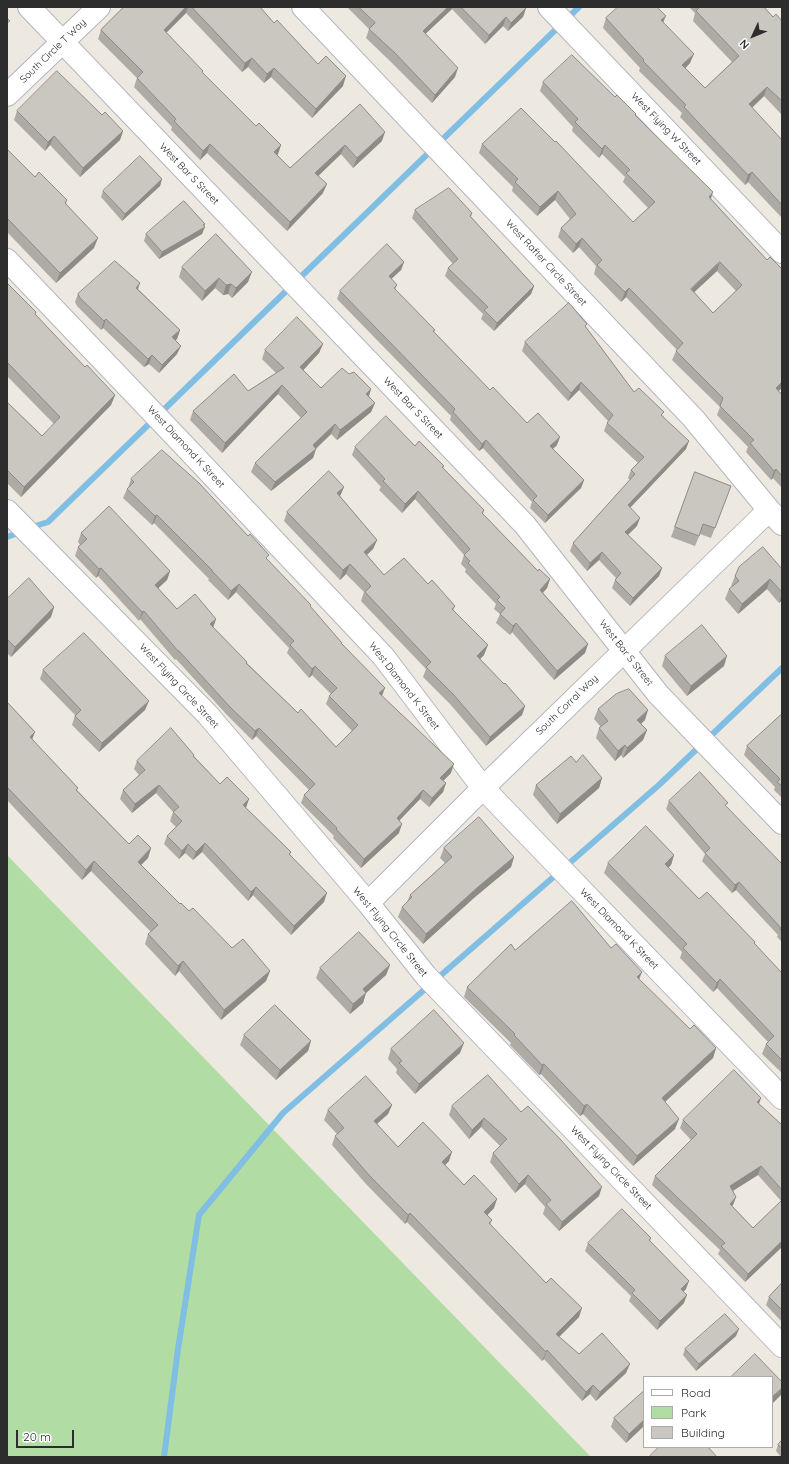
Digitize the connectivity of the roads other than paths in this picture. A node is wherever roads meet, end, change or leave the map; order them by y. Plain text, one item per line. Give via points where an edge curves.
1 (29, 7) edge
2 (99, 7) edge
3 (303, 7) edge
4 (549, 7) edge
5 (63, 42) junction
6 (7, 95) edge
7 (782, 252) edge
8 (7, 260) edge
9 (7, 511) edge
10 (775, 517) edge
11 (624, 650) junction
12 (483, 788) junction
13 (782, 823) edge
14 (368, 903) junction
15 (782, 1098) edge
16 (782, 1346) edge

1 - 5 street, West Bar S Street
2 - 5 street, South Circle T Way
3 - 10 street, West Rafter Circle Street via 693,418
4 - 7 street, West Flying W Street
5 - 6 street, South Circle T Way
5 - 11 street, West Bar S Street via 525,525
8 - 12 street, West Diamond K Street via 383,656
9 - 14 street, West Flying Circle Street via 207,714
10 - 11 street, South Corral Way
11 - 12 street, South Corral Way
11 - 13 street, West Bar S Street via 658,694
12 - 14 street, South Corral Way
12 - 15 street, West Diamond K Street
14 - 16 street, West Flying Circle Street via 426,976

